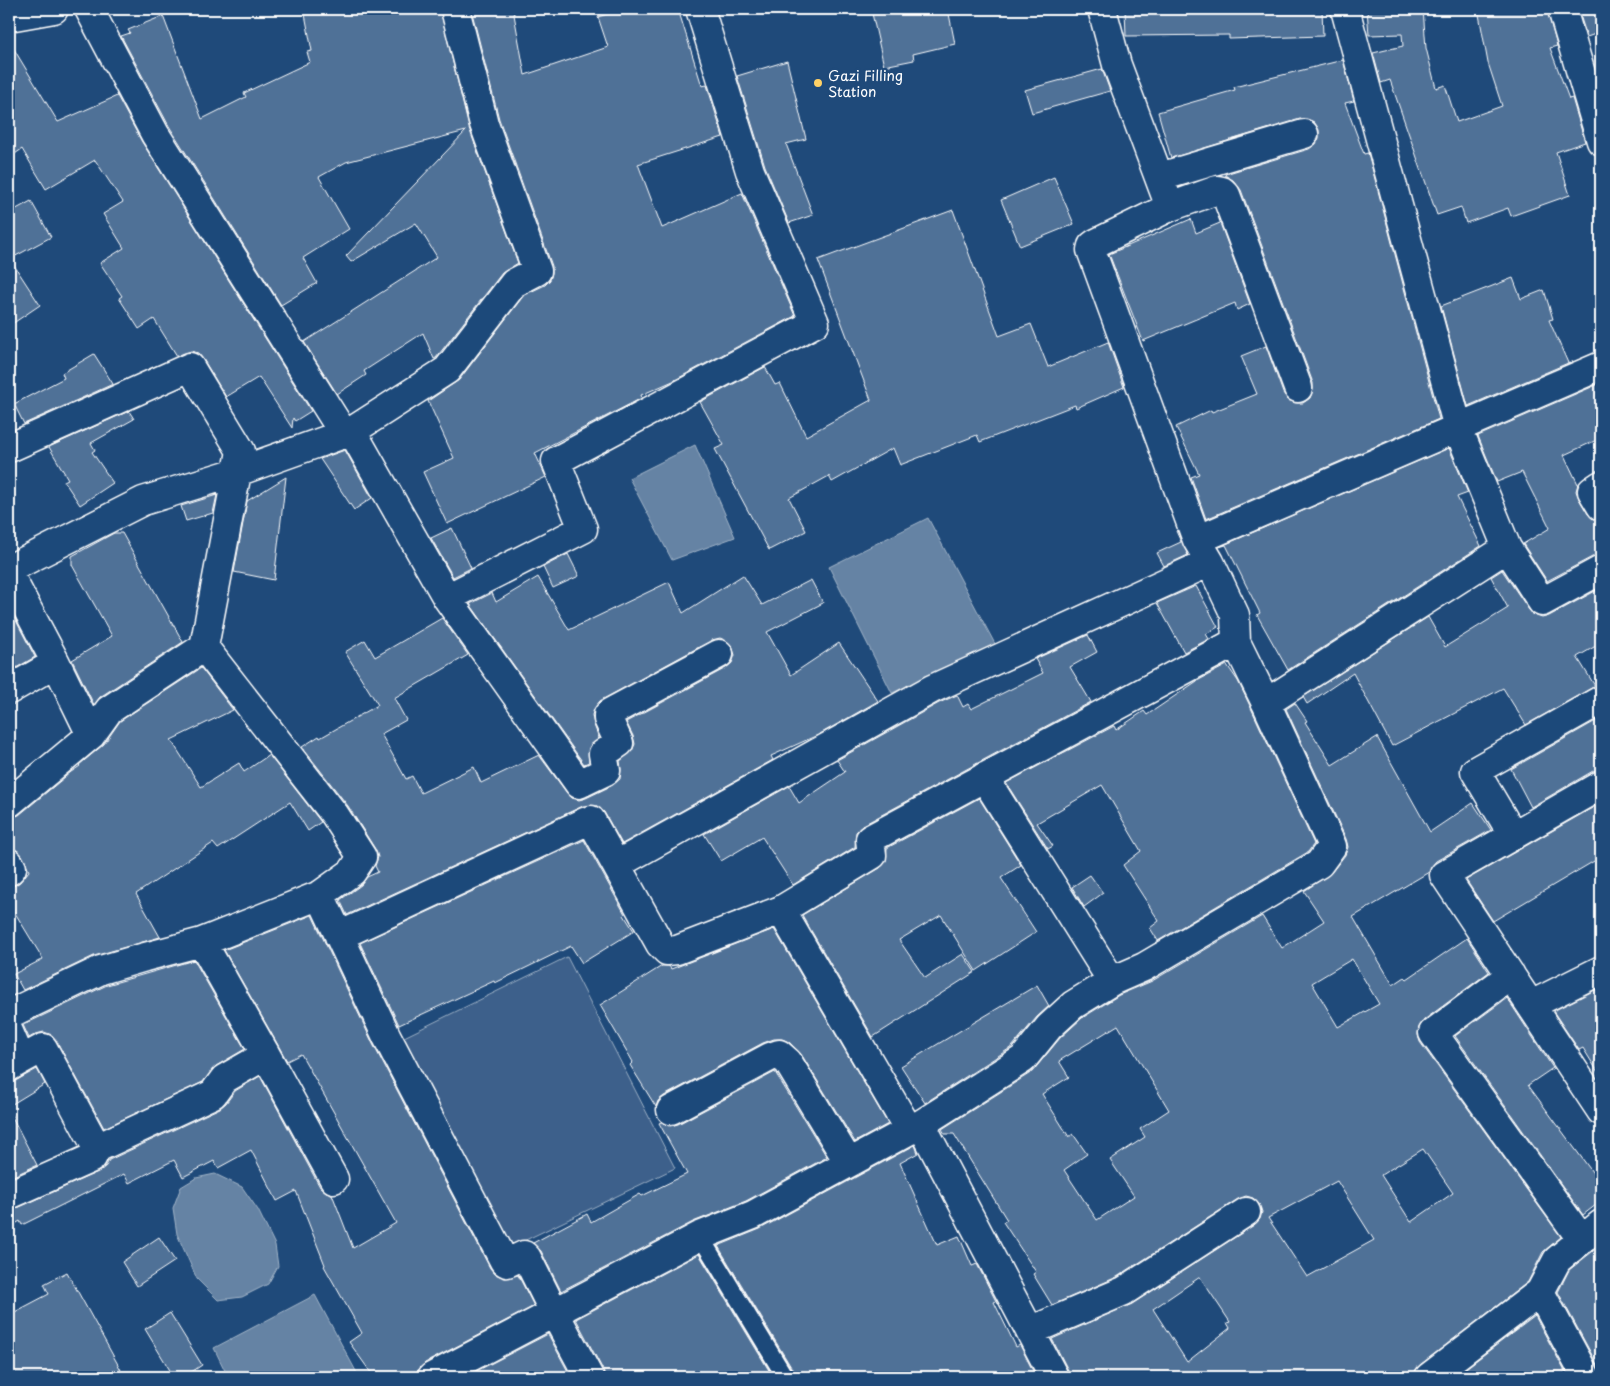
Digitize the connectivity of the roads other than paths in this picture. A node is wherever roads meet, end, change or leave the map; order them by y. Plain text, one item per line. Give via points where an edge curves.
1 (54, 9) edge
2 (89, 9) edge
3 (455, 9) edge
4 (700, 9) edge
5 (1102, 9) edge
6 (1345, 9) edge
7 (1562, 9) edge
8 (9, 17) edge
9 (1304, 134) dead end
10 (1601, 141) edge
11 (1160, 177) junction
12 (1170, 207) junction
13 (1601, 366) edge
14 (1298, 388) dead end
15 (1458, 428) junction
16 (348, 432) junction
17 (10, 444) edge
18 (237, 472) junction
19 (1601, 485) edge
20 (1601, 506) edge
21 (1507, 548) junction
22 (1204, 551) junction
23 (9, 569) edge
24 (1601, 570) edge
25 (9, 574) edge
26 (447, 598) junction
27 (1236, 642) junction
28 (204, 647) junction
29 (719, 654) dead end
30 (56, 663) junction
31 (9, 690) edge
32 (1601, 700) edge
33 (1266, 703) junction
34 (91, 735) junction
35 (984, 778) junction
36 (1601, 785) edge
37 (9, 803) edge
38 (1513, 835) junction
39 (9, 863) edge
40 (616, 865) junction
41 (9, 871) edge
42 (320, 895) junction
43 (782, 910) junction
44 (339, 936) junction
45 (202, 942) junction
46 (1601, 970) edge
47 (1511, 975) junction
48 (1112, 981) junction
49 (1531, 1005) junction
50 (9, 1014) edge
51 (9, 1032) edge
52 (266, 1055) junction
53 (15, 1064) edge
54 (671, 1110) dead end
55 (1601, 1111) edge
56 (915, 1127) junction
57 (97, 1148) junction
58 (848, 1163) junction
59 (334, 1179) dead end
60 (9, 1195) edge
61 (1246, 1212) dead end
62 (1591, 1232) edge
63 (700, 1236) junction
64 (1540, 1292) junction
65 (554, 1312) junction
66 (1030, 1331) junction
67 (432, 1377) edge
68 (589, 1377) edge
69 (785, 1377) edge
70 (1054, 1377) edge
71 (1429, 1377) edge
72 (1586, 1377) edge

1 - 8 street
2 - 16 street via 155,134
3 - 16 street via 484,124 537,271 514,283 447,370
4 - 26 street via 750,171 816,323 556,461 583,529
5 - 11 street via 1117,65
6 - 15 street
7 - 10 street
9 - 11 street
11 - 12 street
12 - 14 street via 1217,190 1226,195
12 - 22 street via 1096,243 1091,250
13 - 15 street
15 - 21 street
15 - 22 street
16 - 18 street
16 - 26 street
17 - 18 street via 190,367 241,450
18 - 23 street via 143,501
18 - 28 street
19 - 20 street via 1592,491
21 - 24 street via 1542,602
21 - 33 street
22 - 27 street via 1235,615
22 - 40 street via 932,689
25 - 30 street
26 - 29 street via 579,784 606,770 603,754 619,743 608,719 611,712
27 - 33 street
27 - 35 street
28 - 34 street via 109,710
28 - 42 street via 335,815 362,857 352,872
30 - 31 street
30 - 34 street
32 - 38 street via 1475,771
33 - 48 street via 1332,846 1319,864 1144,968
34 - 37 street
35 - 43 street via 870,839 872,854
35 - 48 street
36 - 38 street
38 - 47 street via 1444,875
39 - 41 street via 12,868
40 - 43 street via 667,951
40 - 44 street via 594,823 586,821
42 - 44 street
42 - 45 street
43 - 56 street
44 - 65 street via 387,1037 504,1261 507,1264 524,1255
45 - 50 street via 101,970
45 - 52 street
46 - 49 street
47 - 49 street
47 - 62 street via 1433,1033
48 - 56 street via 1073,1005 1049,1027 1023,1059
49 - 55 street
51 - 53 street
52 - 57 street via 224,1079 212,1094
52 - 59 street
53 - 57 street via 43,1048
54 - 58 street via 778,1054 788,1062
56 - 58 street
56 - 66 street
57 - 60 street via 92,1158
58 - 63 street via 753,1215
61 - 66 street via 1124,1291
62 - 64 street via 1557,1260
63 - 65 street
63 - 69 lane
64 - 71 street
64 - 72 street
65 - 67 street
65 - 68 street
66 - 70 street

